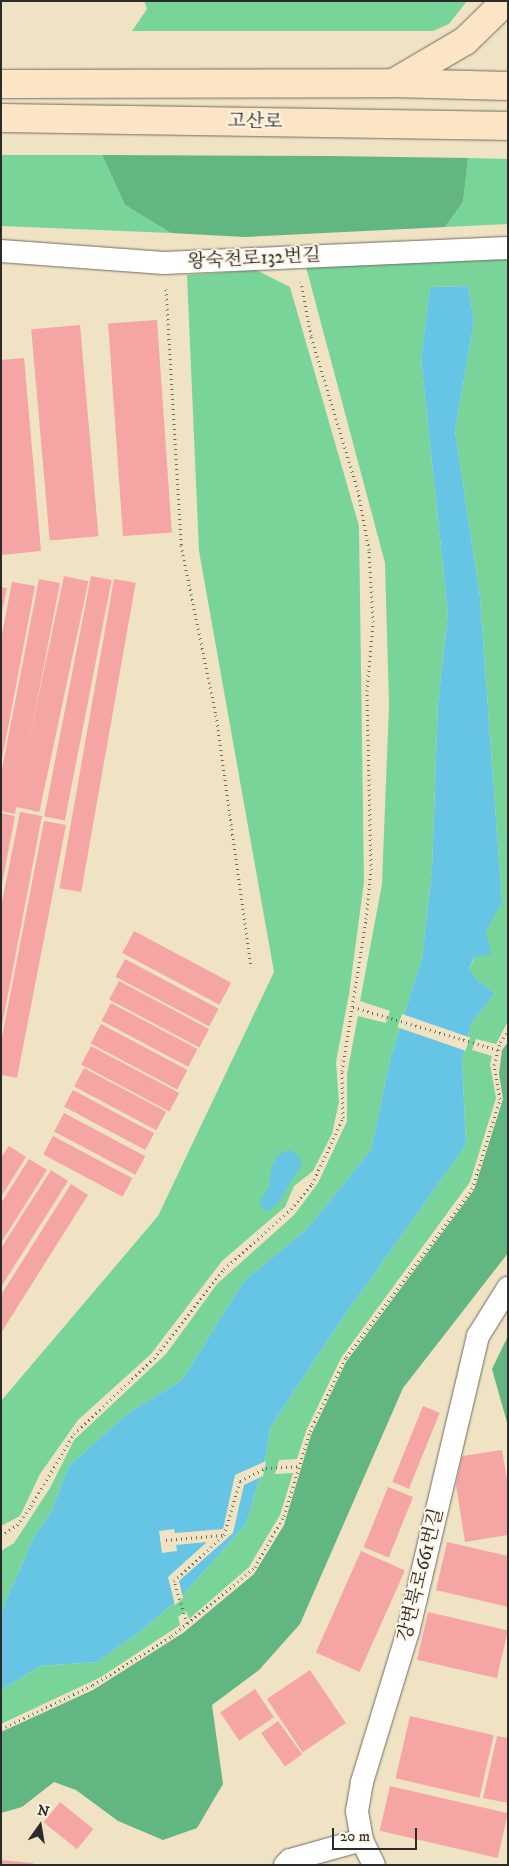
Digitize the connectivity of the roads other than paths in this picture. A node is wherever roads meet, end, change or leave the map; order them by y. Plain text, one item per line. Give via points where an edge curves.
1 (506, 1) edge
2 (392, 83) junction
3 (1, 84) edge
4 (508, 86) edge
5 (1, 118) edge
6 (508, 126) edge
7 (508, 248) edge
8 (1, 251) edge
9 (508, 1288) edge
10 (362, 1840) junction
11 (285, 1865) edge
12 (374, 1865) edge

1 - 2 street via 464,41
2 - 3 street, 고산로
2 - 4 street, 고산로
5 - 6 street, 고산로
7 - 8 street, 왕숙천로132번길 via 164,263
9 - 10 street, 강변북로661번길 via 478,1336 408,1632 362,1782 357,1811
10 - 11 street via 290,1860
10 - 12 street, 강변북로661번길

